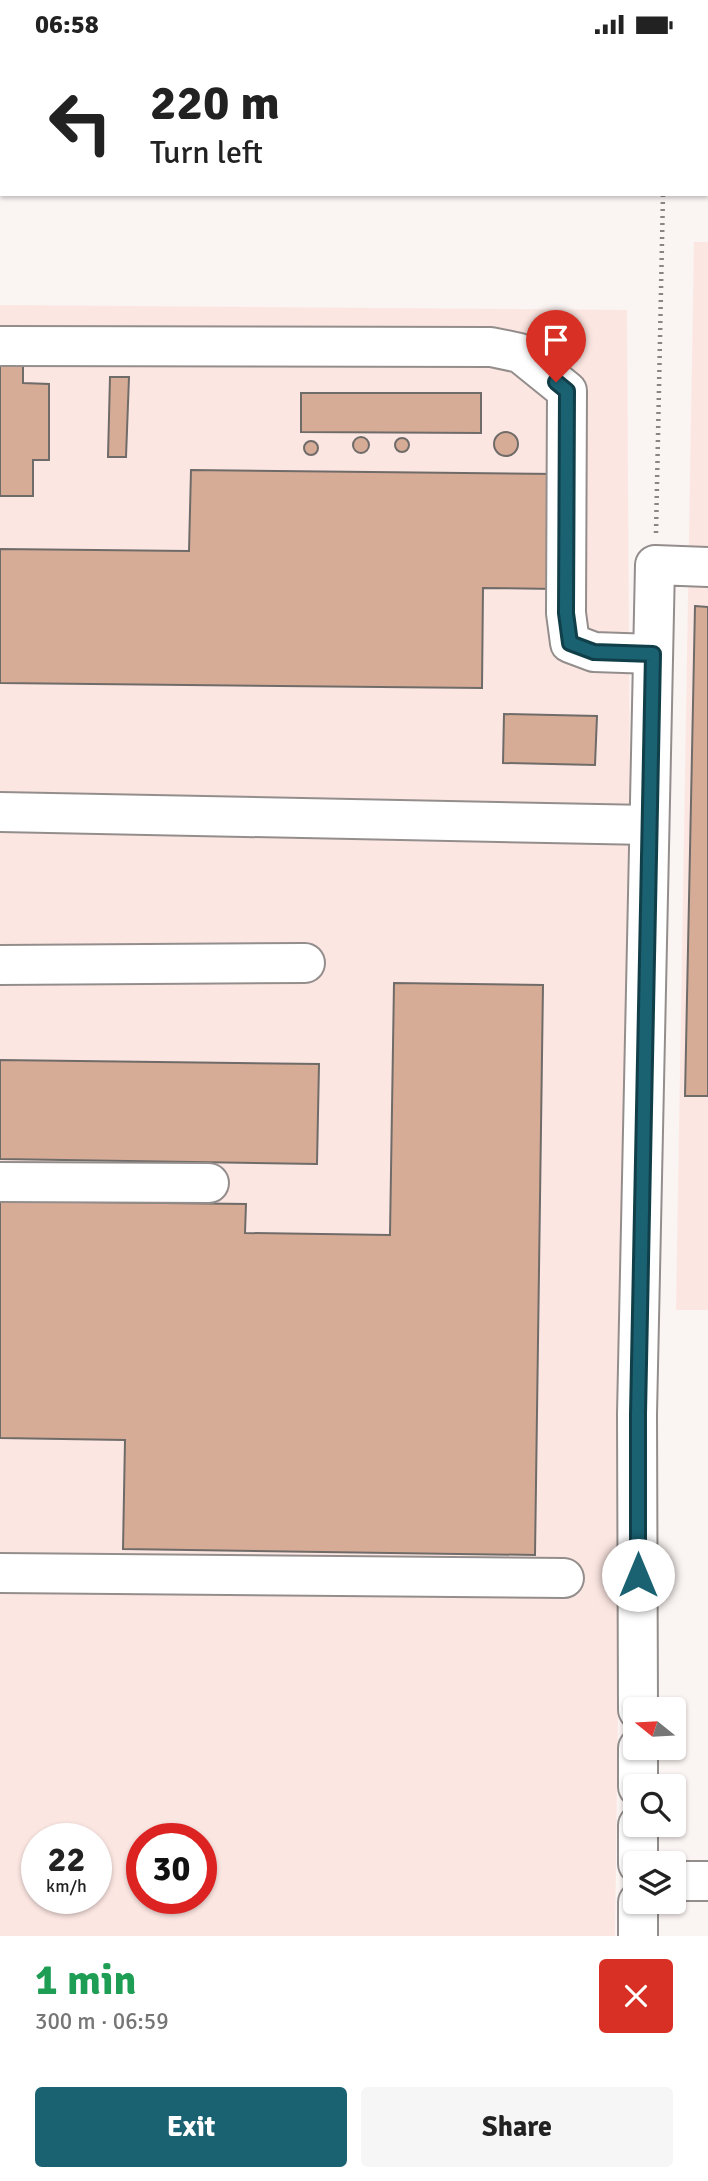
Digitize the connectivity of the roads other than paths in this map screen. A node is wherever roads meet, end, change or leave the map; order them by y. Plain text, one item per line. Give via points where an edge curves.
1 (0, 346) edge
2 (708, 567) edge
3 (653, 654) junction
4 (0, 812) edge
5 (649, 825) junction
6 (305, 963) dead end
7 (0, 965) edge
8 (0, 1182) edge
9 (209, 1183) dead end
10 (0, 1573) edge
11 (564, 1578) dead end
12 (638, 1697) edge
13 (686, 1881) edge
14 (708, 1881) edge
15 (638, 1914) edge
16 (638, 1936) edge

1 - 3 street via 491,347 520,353 567,391 566,613 570,643 594,652
2 - 3 street via 655,565
3 - 5 street
4 - 5 street
5 - 12 street via 638,1400
6 - 7 street
8 - 9 street
10 - 11 street
13 - 14 street
15 - 16 street

